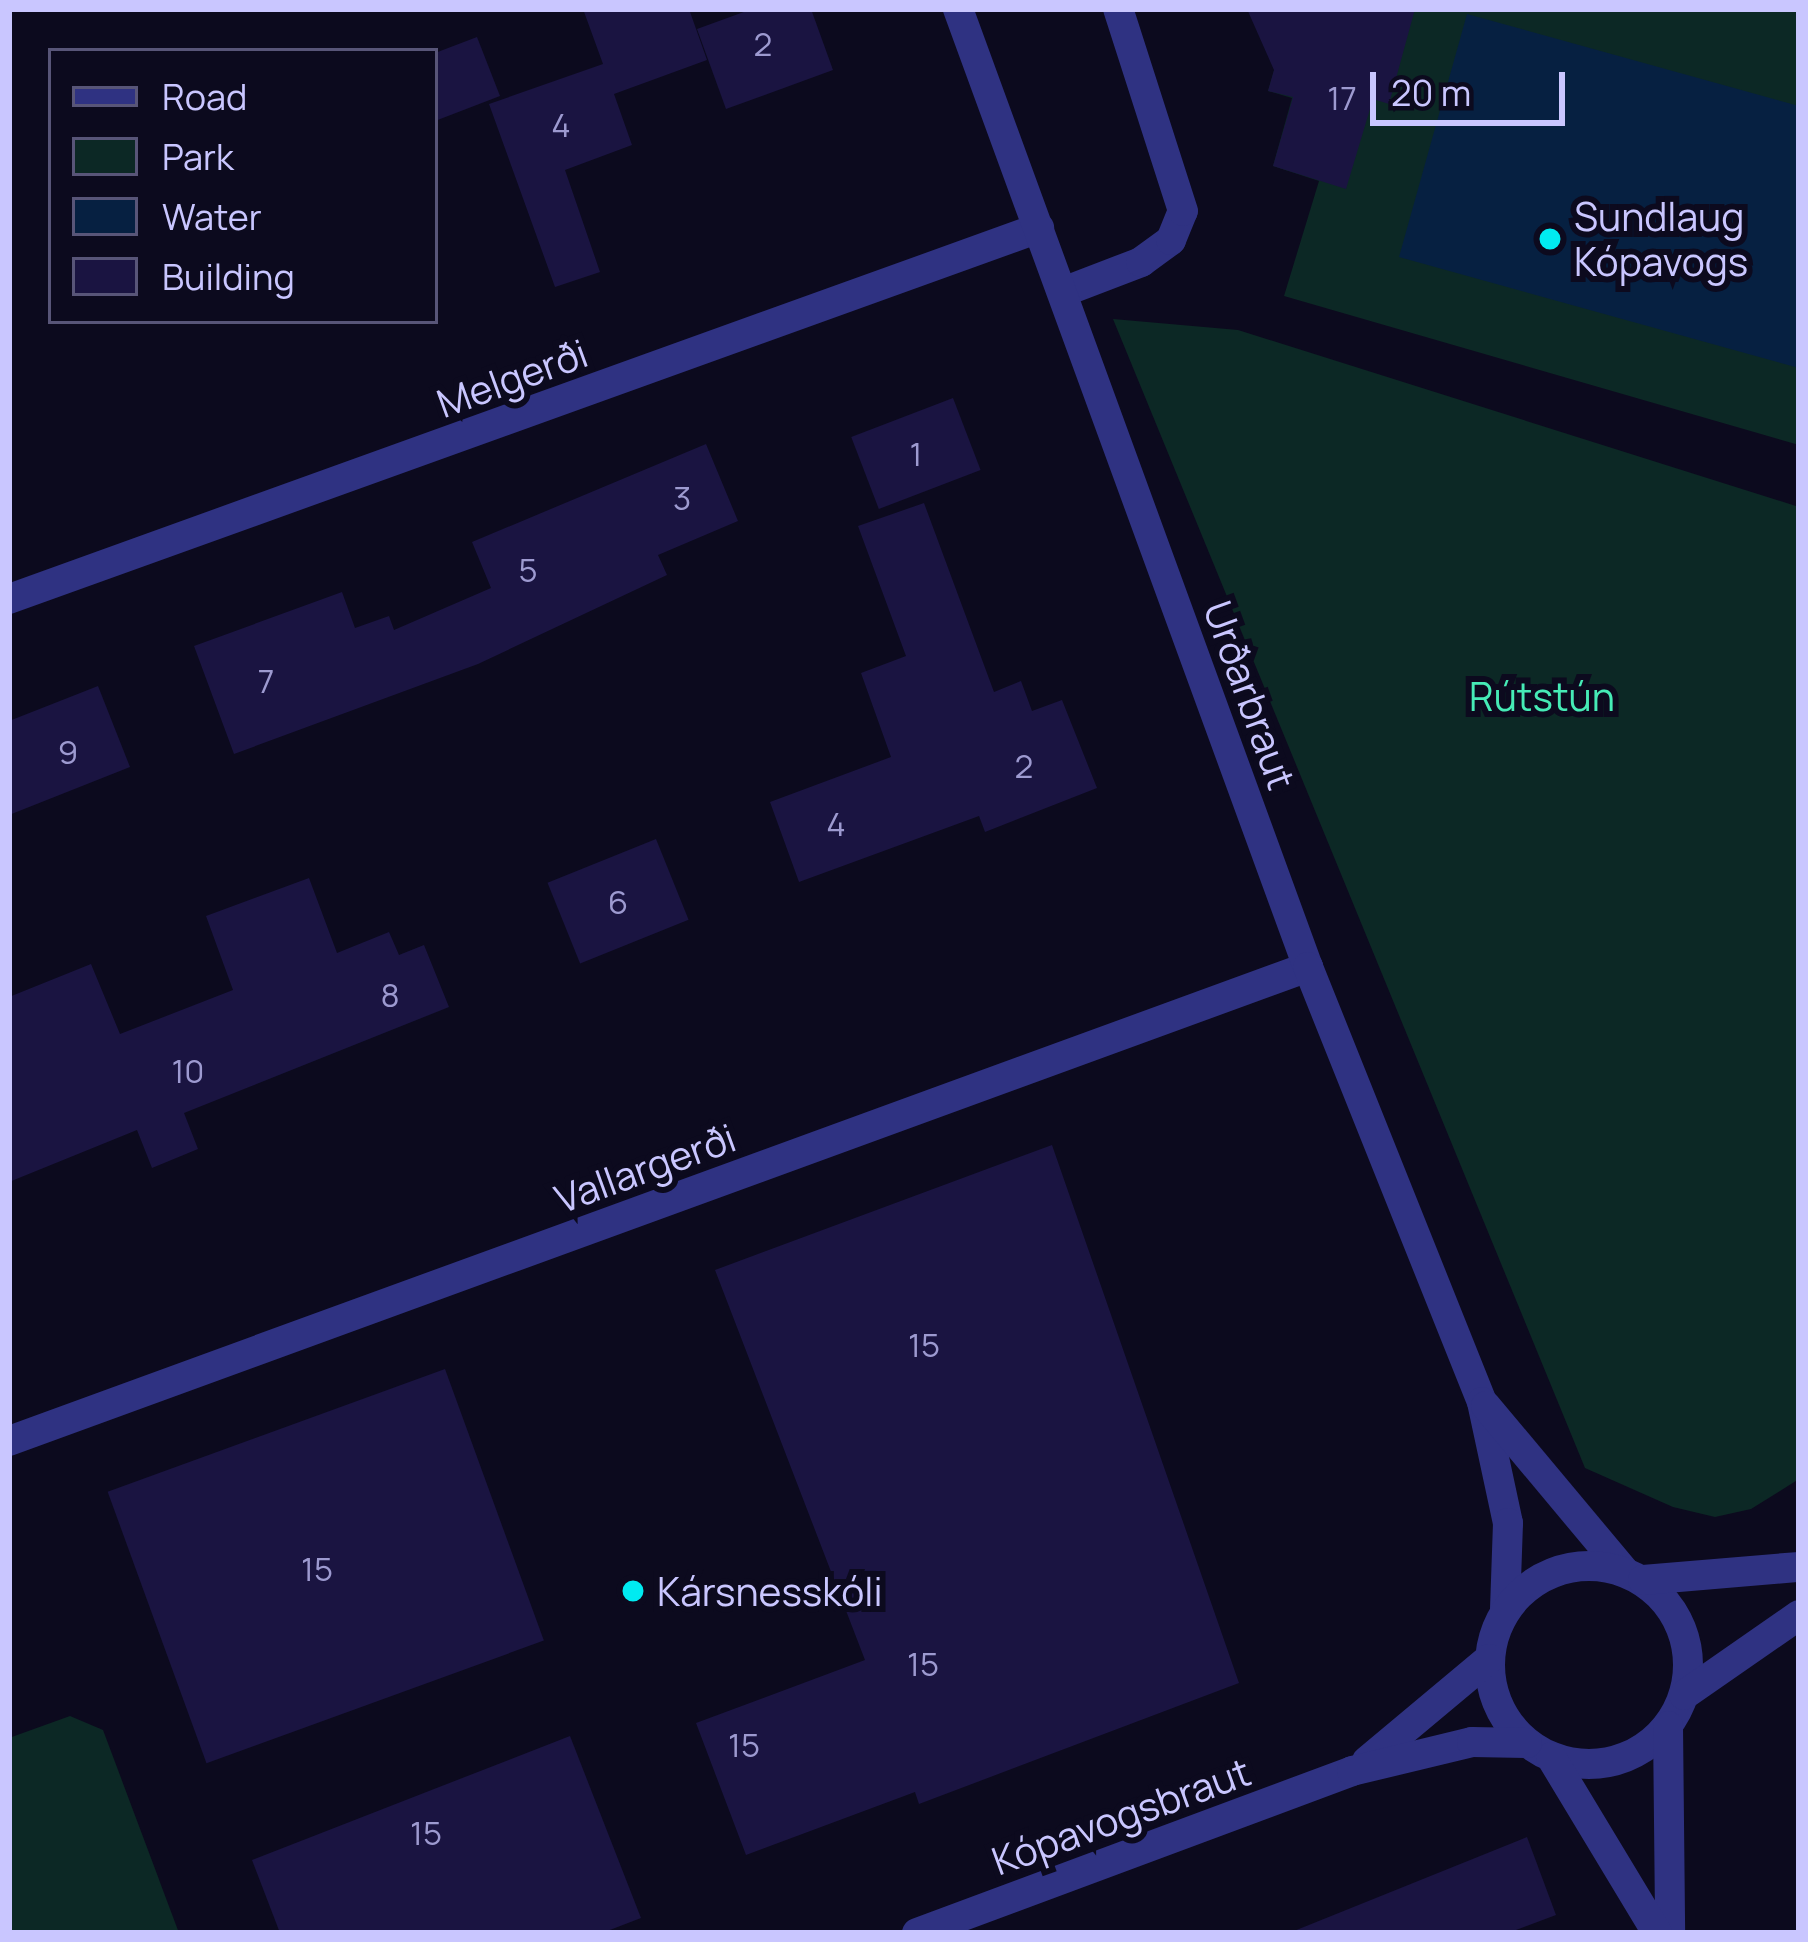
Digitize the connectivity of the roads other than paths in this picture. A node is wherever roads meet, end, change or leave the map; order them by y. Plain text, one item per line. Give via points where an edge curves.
1 (958, 9) edge
2 (1118, 9) edge
3 (1040, 228) junction
4 (1064, 292) junction
5 (9, 599) edge
6 (1308, 968) junction
7 (1482, 1402) junction
8 (9, 1441) edge
9 (1799, 1568) edge
10 (1633, 1575) junction
11 (1505, 1610) junction
12 (1799, 1615) edge
13 (1489, 1659) junction
14 (1684, 1695) junction
15 (1668, 1726) junction
16 (1539, 1750) junction
17 (1352, 1772) junction
18 (916, 1933) edge
19 (1658, 1933) edge
20 (1670, 1933) edge

1 - 3 street, Urðarbraut
2 - 4 street via 1183,211 1172,241
3 - 4 street, Urðarbraut
3 - 5 street, Melgerði
4 - 6 street, Urðarbraut
6 - 7 street, Urðarbraut
6 - 8 street, Vallargerði
7 - 10 street, Urðarbraut
7 - 11 street, Urðarbraut via 1508,1523
9 - 10 street
10 - 11 street via 1557,1570
10 - 14 street via 1683,1631
11 - 13 street
12 - 14 street
13 - 16 street via 1492,1690
13 - 17 street, Kópavogsbraut
14 - 15 street
15 - 16 street via 1615,1761
15 - 20 street
16 - 17 street, Kópavogsbraut via 1472,1742
16 - 19 street
17 - 18 street, Kópavogsbraut

